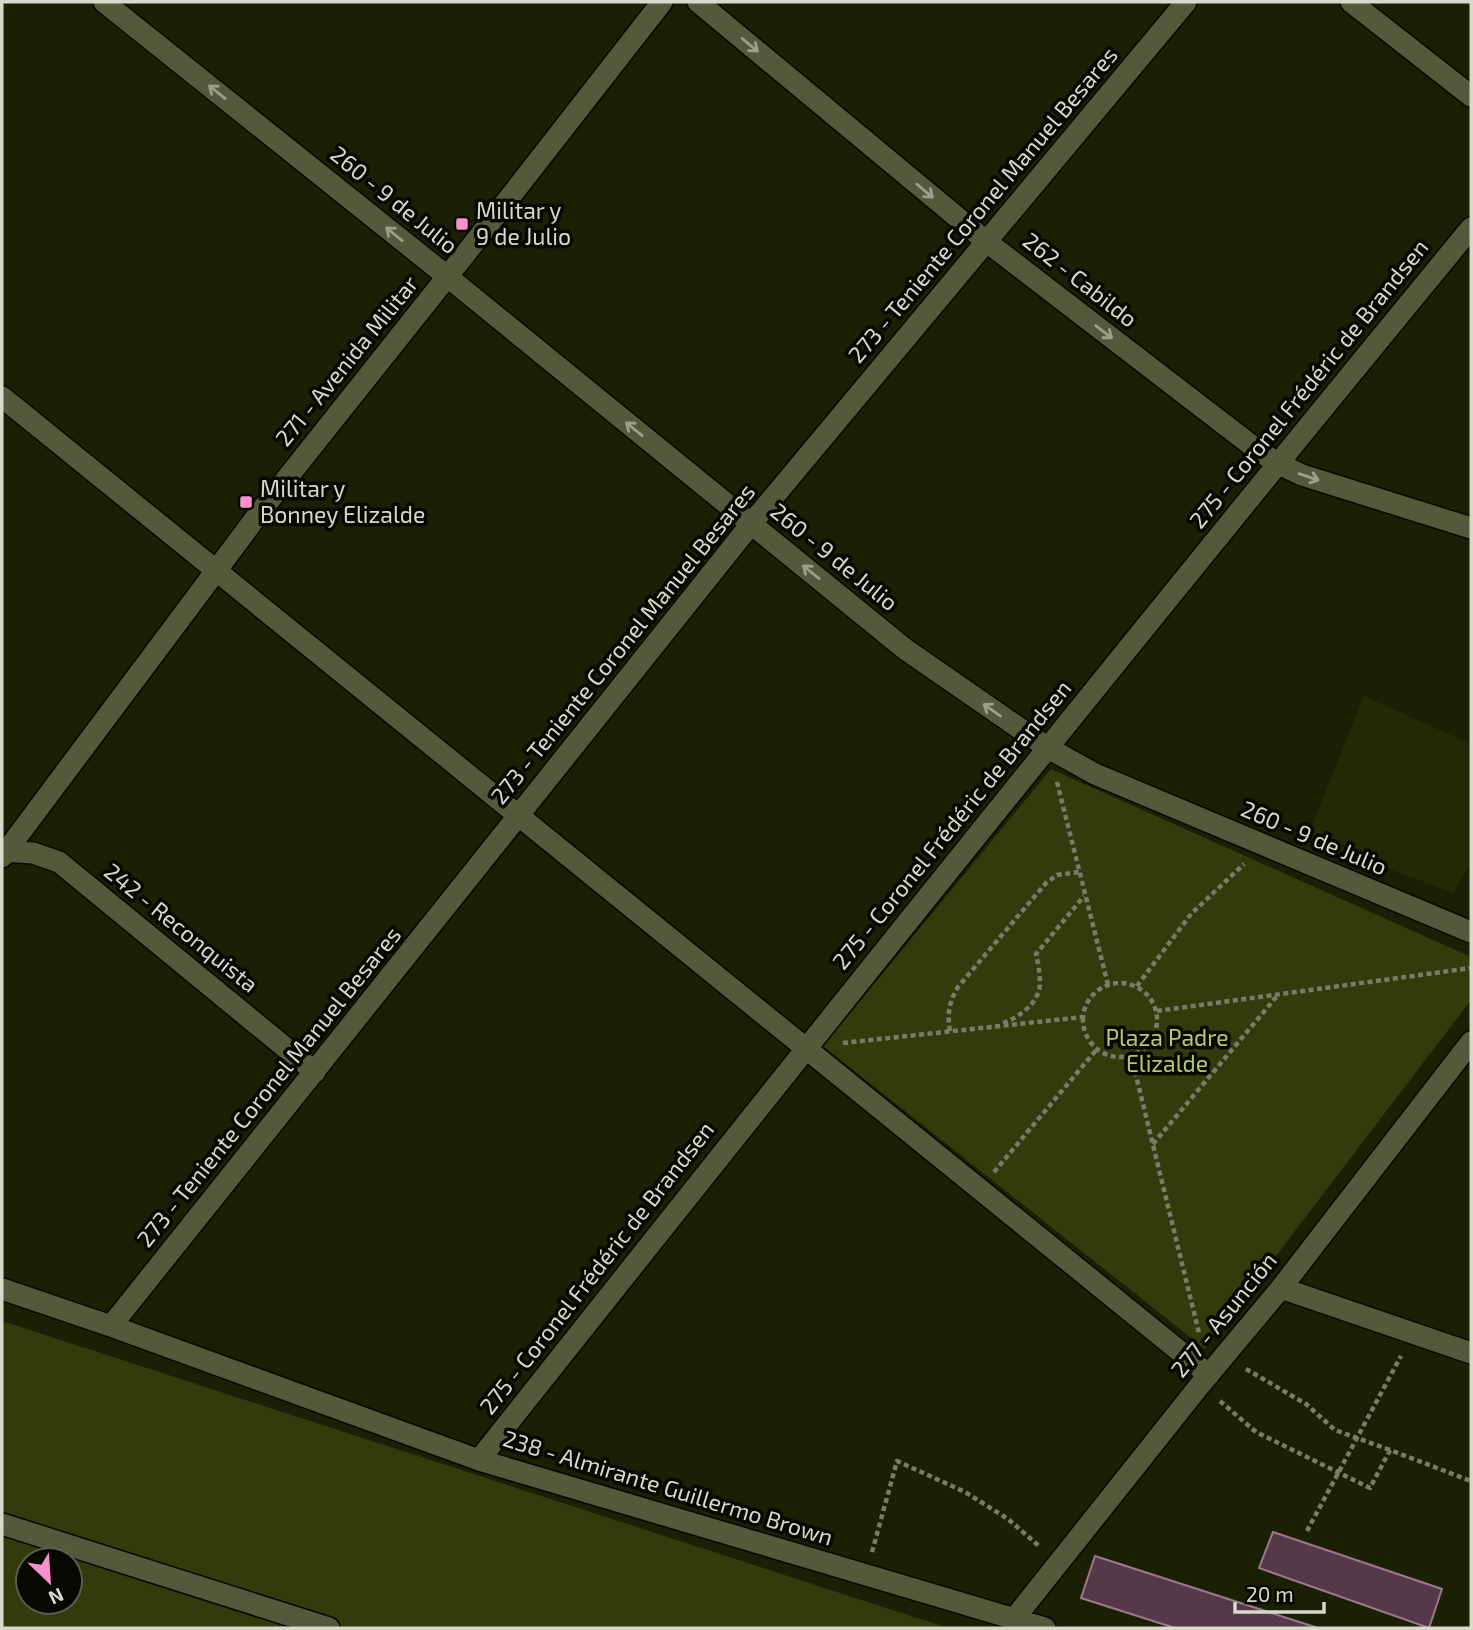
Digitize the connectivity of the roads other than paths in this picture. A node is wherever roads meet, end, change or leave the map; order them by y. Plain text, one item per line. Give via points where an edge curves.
1 (104, 2) edge
2 (662, 2) edge
3 (698, 2) edge
4 (1186, 2) edge
5 (1351, 2) edge
6 (1471, 96) edge
7 (1471, 228) edge
8 (987, 242) junction
9 (448, 277) junction
10 (2, 397) edge
11 (1277, 463) junction
12 (751, 524) junction
13 (1471, 528) edge
14 (216, 570) junction
15 (1048, 748) junction
16 (519, 816) junction
17 (3, 854) edge
18 (1471, 932) edge
19 (1471, 1042) edge
20 (806, 1048) junction
21 (315, 1072) junction
22 (1281, 1288) junction
23 (2, 1289) edge
24 (111, 1326) junction
25 (1471, 1353) edge
26 (1205, 1380) junction
27 (479, 1460) junction
28 (2, 1524) edge
29 (1014, 1619) junction
30 (329, 1628) edge
31 (1045, 1628) edge

9 -> 1 street, 260 - 9 de Julio
2 - 9 street, 271 - Avenida Militar
3 -> 8 street, 262 - Cabildo
4 - 8 street, 273 - Teniente Coronel Manuel Besares
5 - 6 street
7 - 11 street, 275 - Coronel Frédéric de Brandsen
8 -> 11 street, 262 - Cabildo
8 - 12 street, 273 - Teniente Coronel Manuel Besares
12 -> 9 street, 260 - 9 de Julio
9 - 14 street, 271 - Avenida Militar
10 - 14 street
11 -> 13 street, 262 - Cabildo
11 - 15 street, 275 - Coronel Frédéric de Brandsen
15 -> 12 street, 260 - 9 de Julio via 905,649
12 - 16 street, 273 - Teniente Coronel Manuel Besares
14 - 16 street
14 - 17 street, 271 - Avenida Militar
15 - 18 street, 260 - 9 de Julio via 1095,774
15 - 20 street, 275 - Coronel Frédéric de Brandsen
16 - 20 street
16 - 21 street, 273 - Teniente Coronel Manuel Besares
17 - 21 street, 242 - Reconquista via 33,853 59,862
19 - 22 street, 277 - Asunción
20 - 26 street
20 - 27 street, 275 - Coronel Frédéric de Brandsen
21 - 24 street, 273 - Teniente Coronel Manuel Besares
22 - 25 street
22 - 26 street, 277 - Asunción
23 - 24 street, 238 - Almirante Guillermo Brown
24 - 27 street, 238 - Almirante Guillermo Brown
26 - 29 street, 277 - Asunción
27 - 29 street, 238 - Almirante Guillermo Brown
28 - 30 street
29 - 31 street, 238 - Almirante Guillermo Brown

